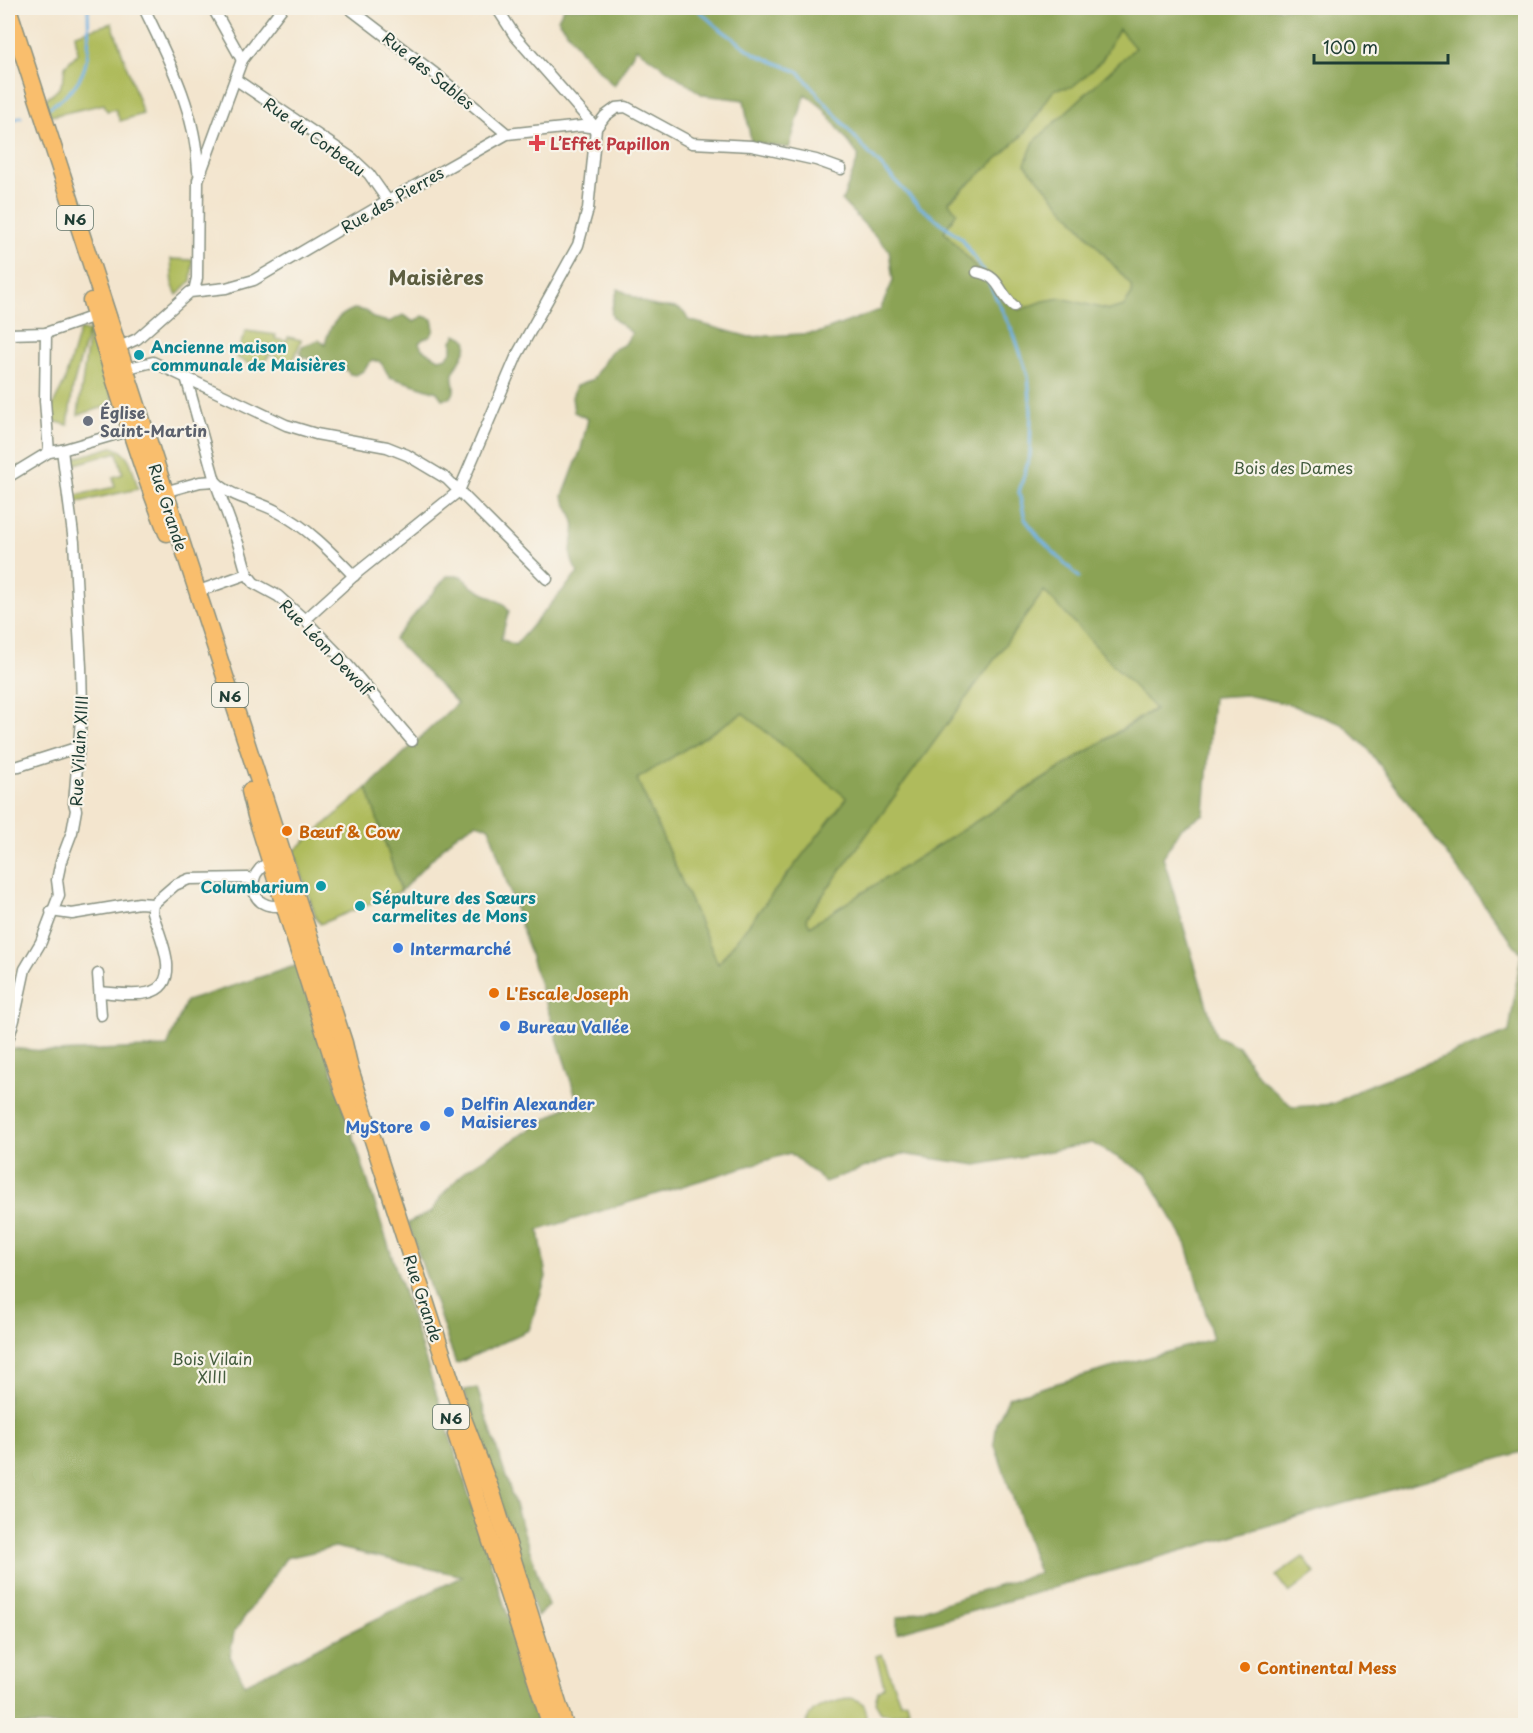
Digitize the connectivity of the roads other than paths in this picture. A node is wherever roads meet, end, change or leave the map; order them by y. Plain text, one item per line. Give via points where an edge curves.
1 (8, 8) edge
2 (144, 8) edge
3 (213, 8) edge
4 (282, 8) edge
5 (349, 8) edge
6 (497, 8) edge
7 (8, 40) edge
8 (242, 60) junction
9 (235, 79) junction
10 (596, 128) junction
11 (507, 134) junction
12 (841, 169) dead end
13 (198, 180) junction
14 (388, 201) junction
15 (982, 273) dead end
16 (194, 291) junction
17 (1014, 306) dead end
18 (95, 316) junction
19 (46, 333) junction
20 (8, 334) edge
21 (111, 351) junction
22 (118, 371) junction
23 (186, 377) junction
24 (136, 428) junction
25 (62, 450) junction
26 (49, 452) junction
27 (8, 477) edge
28 (214, 481) junction
29 (459, 491) junction
30 (164, 492) junction
31 (247, 574) junction
32 (354, 576) junction
33 (547, 579) dead end
34 (196, 592) junction
35 (305, 620) junction
36 (412, 741) dead end
37 (79, 747) junction
38 (8, 767) edge
39 (279, 866) junction
40 (253, 882) junction
41 (153, 904) junction
42 (285, 906) junction
43 (51, 911) junction
44 (98, 974) dead end
45 (100, 992) junction
46 (13, 998) edge
47 (101, 1015) dead end
48 (8, 1040) edge
49 (551, 1725) edge
50 (565, 1725) edge

1 - 21 main road, Rue Grande / N6
2 - 13 street via 183,92 195,140
3 - 8 street
4 - 8 street
5 - 11 street, Rue des Sables
6 - 10 street via 514,36
7 - 18 main road, Rue Grande / N6
8 - 9 street
9 - 13 street
9 - 14 street, Rue du Corbeau via 353,159
10 - 11 street, Rue des Pierres
10 - 12 street via 621,106 692,143 752,146
10 - 29 street via 588,209 578,245 517,355
11 - 14 street, Rue des Pierres
13 - 16 street via 198,268
14 - 16 street, Rue des Pierres via 254,280
15 - 17 street via 992,276
16 - 21 street via 137,339
18 - 19 street
18 - 21 main road, Rue Grande / N6
19 - 20 street
19 - 26 street
21 - 22 main road, Rue Grande / N6
22 - 23 street via 153,362
22 - 24 main road, Rue Grande / N6
23 - 28 street
23 - 29 street via 286,425 397,450 441,475
24 - 25 street
24 - 30 main road, Rue Grande / N6
24 - 39 main road, Rue Grande / N6
25 - 26 street
25 - 37 street, Rue Vilain XIIII via 79,609
26 - 27 street
28 - 30 street
28 - 31 street
28 - 32 street via 227,491 283,514 327,548
29 - 32 street
29 - 33 street
30 - 34 main road, Rue Grande / N6
31 - 34 street
31 - 35 street, Rue Léon Dewolf
32 - 35 street
34 - 39 main road, Rue Grande / N6
35 - 36 street, Rue Léon Dewolf
37 - 38 street
37 - 43 street, Rue Vilain XIIII via 76,810 57,880 59,895
39 - 40 street via 259,870
39 - 42 main road, Rue Grande / N6
39 - 50 main road, Rue Grande / N6 via 344,1043
40 - 41 street via 189,879 175,885
40 - 42 street via 261,902
41 - 43 street via 72,914
41 - 45 street via 168,963 165,978 149,993
42 - 49 main road, Rue Grande / N6
43 - 46 street, Rue Vilain XIIII via 41,942
44 - 45 street
45 - 47 street
46 - 48 street, Rue Vilain XIIII via 14,1020

